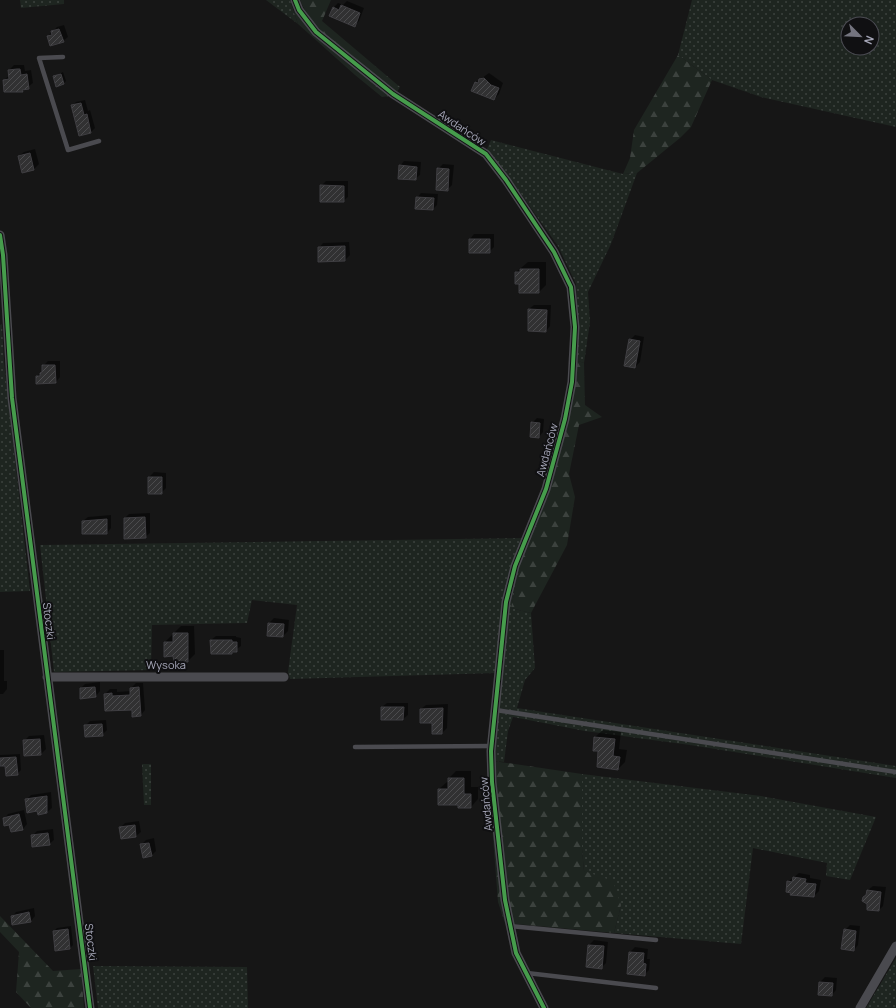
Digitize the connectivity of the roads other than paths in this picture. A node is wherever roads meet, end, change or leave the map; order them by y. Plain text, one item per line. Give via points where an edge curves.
1 (296, 0) edge
2 (63, 57) dead end
3 (100, 142) dead end
4 (0, 235) edge
5 (47, 677) junction
6 (284, 677) dead end
7 (496, 710) junction
8 (492, 746) junction
9 (355, 747) dead end
10 (896, 772) edge
11 (510, 926) junction
12 (656, 940) dead end
13 (896, 946) edge
14 (527, 974) junction
15 (656, 988) dead end
16 (90, 1008) edge
17 (544, 1008) edge
18 (860, 1008) edge

1 - 7 street, Awdańców via 299,10 316,32 393,94 486,154 554,252 571,287 575,327 572,382 546,489 513,573 506,602
2 - 3 lane via 39,58 68,150
4 - 5 street, Stoczki via 12,398
5 - 6 street, Wysoka
5 - 16 street, Stoczki
7 - 8 street, Awdańców
7 - 10 lane
8 - 9 lane
8 - 11 street, Awdańców via 492,782
11 - 12 lane
11 - 14 street, Awdańców via 516,953
13 - 18 street
14 - 15 lane
14 - 17 street, Awdańców

